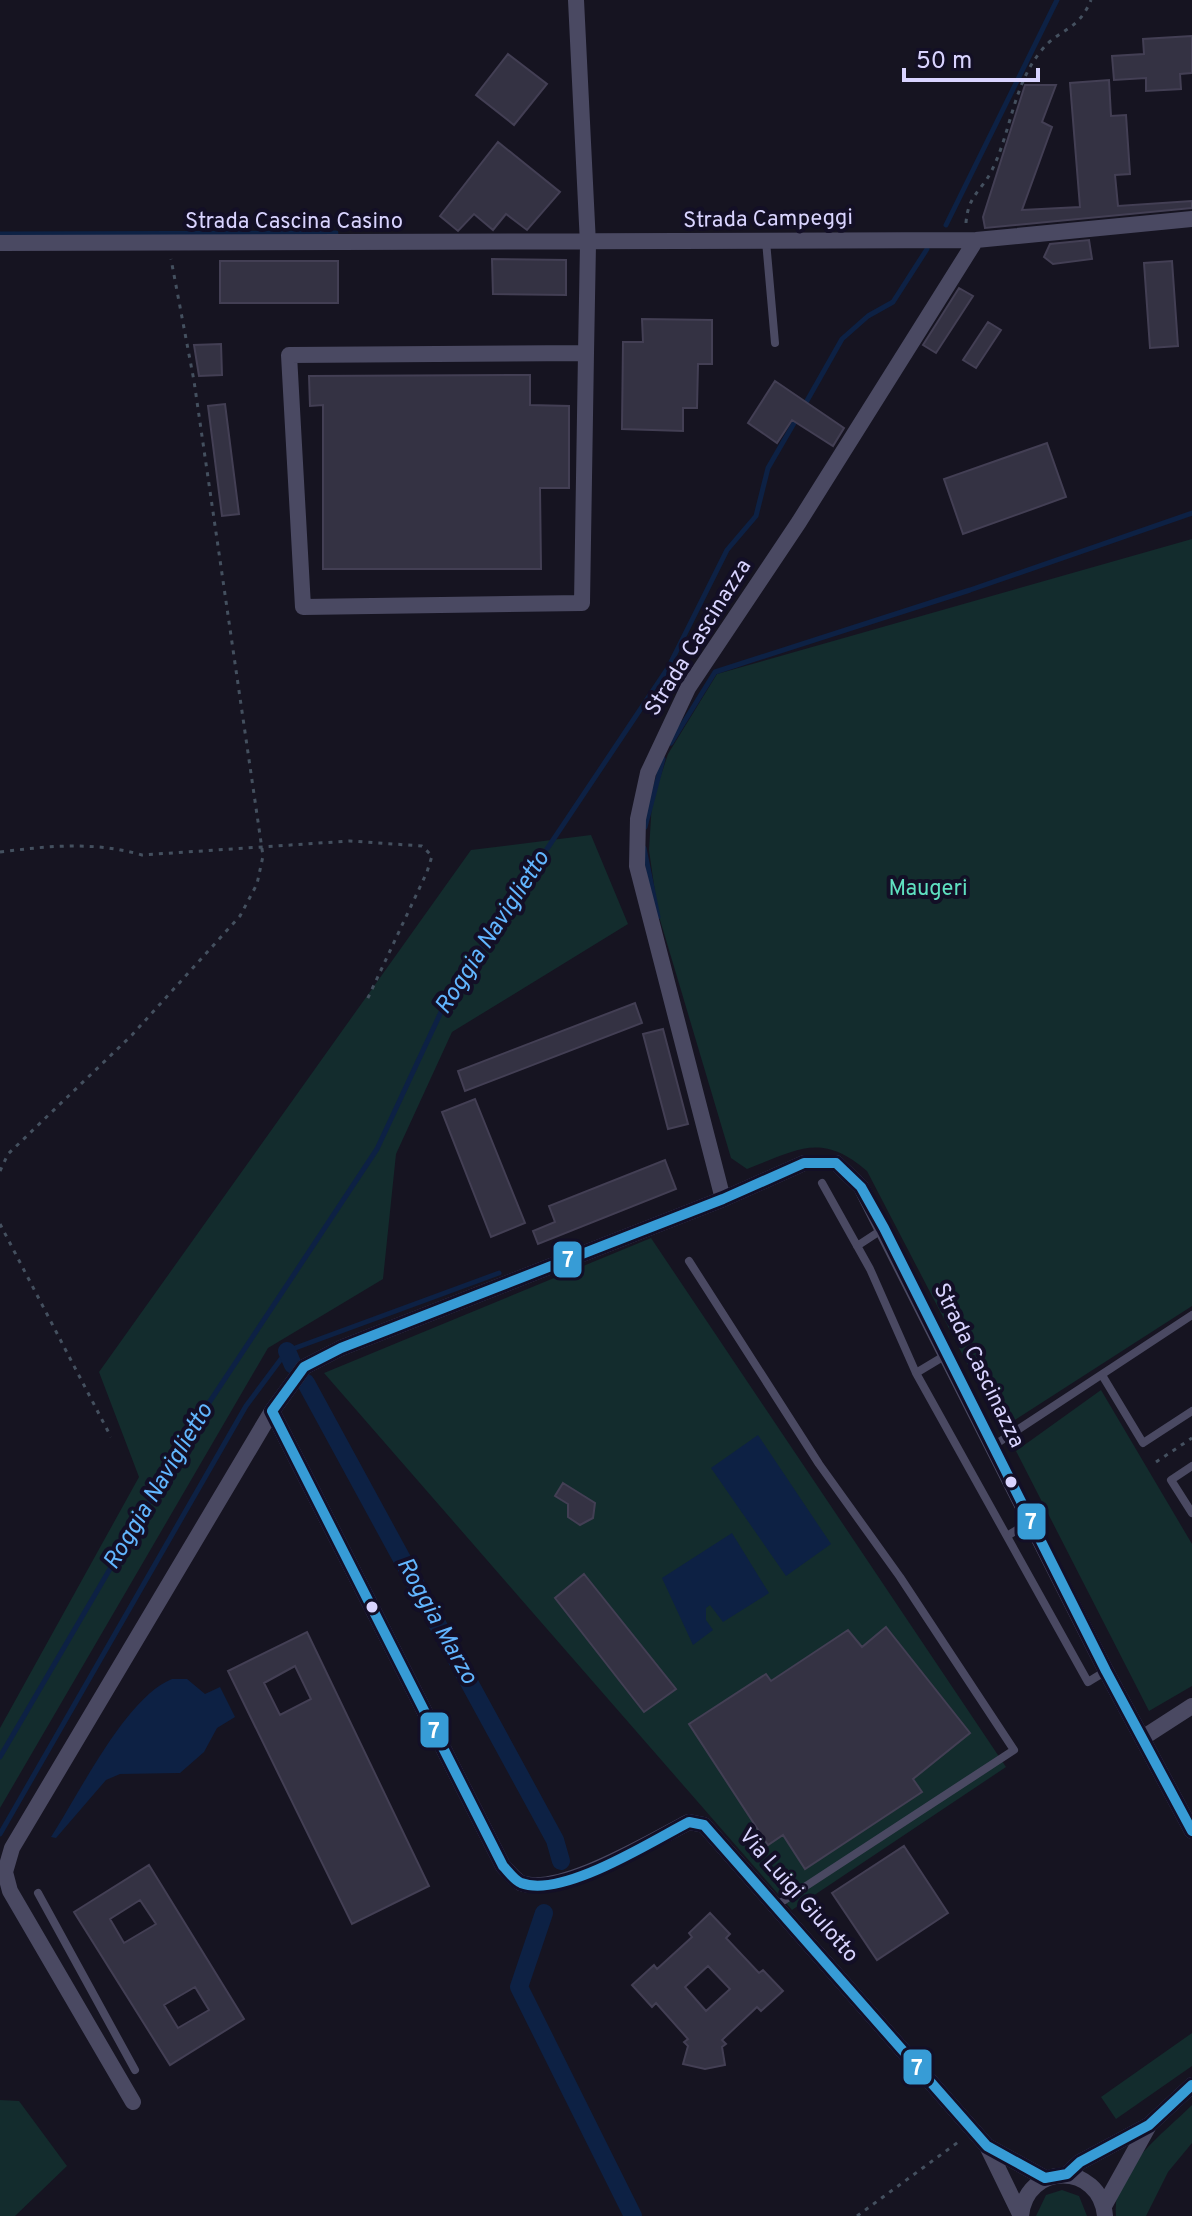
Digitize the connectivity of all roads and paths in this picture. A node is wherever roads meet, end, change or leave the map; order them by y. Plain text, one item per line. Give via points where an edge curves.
1 (576, 0) edge
2 (1091, 0) edge
3 (1192, 219) edge
4 (976, 240) junction
5 (766, 241) junction
6 (0, 243) edge
7 (168, 243) junction
8 (588, 244) junction
9 (775, 343) dead end
10 (586, 353) junction
11 (260, 846) junction
12 (0, 852) edge
13 (366, 1002) dead end
14 (0, 1171) edge
15 (822, 1183) dead end
16 (723, 1199) junction
17 (0, 1224) edge
18 (884, 1228) junction
19 (857, 1246) junction
20 (689, 1261) dead end
21 (1192, 1315) edge
22 (947, 1354) junction
23 (916, 1373) junction
24 (1102, 1375) junction
25 (272, 1411) junction
26 (1192, 1411) edge
27 (111, 1437) dead end
28 (1192, 1438) edge
29 (993, 1446) junction
30 (1156, 1462) dead end
31 (1192, 1466) edge
32 (1192, 1513) edge
33 (1031, 1522) junction
34 (1007, 1536) junction
35 (1106, 1671) junction
36 (1192, 1706) edge
37 (1144, 1737) junction
38 (1192, 1831) edge
39 (38, 1893) dead end
40 (777, 1905) junction
41 (60, 1933) junction
42 (42, 1943) junction
43 (135, 2070) dead end
44 (1192, 2085) edge
45 (133, 2102) dead end
46 (1149, 2125) junction
47 (974, 2131) junction
48 (987, 2146) junction
49 (1067, 2174) junction
50 (1045, 2178) junction
51 (1104, 2211) edge
52 (1020, 2215) edge
53 (857, 2216) edge

1 - 8 street
2 - 4 path via 1084,17 1040,51 1016,97 992,169 967,210 966,227
3 - 4 street, Strada Campeggi
4 - 5 street, Strada Campeggi
4 - 16 street, Strada Cascinazza via 688,688 648,773 638,819 637,866
5 - 8 street, Strada Campeggi
5 - 9 lane
6 - 7 street, Strada Cascina Casino
7 - 8 street, Strada Cascina Casino
7 - 11 path via 194,381
8 - 10 street
10 - 10 street via 289,355 303,607 582,603
11 - 12 path via 142,855 109,846 68,844
11 - 13 path via 394,842 422,846 432,856
11 - 14 path via 257,884 240,916 132,1035 8,1154
15 - 19 lane
16 - 18 street, Strada Cascinazza via 804,1163 836,1163 861,1187
16 - 25 street, Strada Cascinazza via 341,1348 304,1367
17 - 27 path
18 - 19 lane
18 - 22 street, Strada Cascinazza
19 - 23 lane
20 - 40 lane via 827,1477 1014,1750
21 - 24 lane
22 - 23 lane
22 - 29 street, Strada Cascinazza
23 - 34 lane
24 - 26 lane via 1143,1443
24 - 29 lane
25 - 40 street, Via Luigi Giulotto via 503,1866 521,1883 570,1879 689,1822 704,1825
25 - 42 street, Strada Cascinazza via 12,1848 5,1872 10,1891
28 - 30 path
29 - 33 street, Strada Cascinazza
31 - 32 lane via 1171,1480
33 - 34 lane
33 - 35 street, Strada Cascinazza
34 - 35 lane via 1088,1682
35 - 37 street, Strada Cascinazza
36 - 37 street
37 - 38 street, Strada Cascinazza
39 - 41 lane
40 - 47 street, Via Luigi Giulotto
41 - 42 lane
41 - 43 lane
42 - 45 street, Strada Cascinazza
44 - 46 street
46 - 49 street
46 - 51 street
47 - 48 street, Via Luigi Giulotto
47 - 53 path
48 - 50 street, Via Luigi Giulotto
48 - 52 street, Via Luigi Giulotto
49 - 50 street
49 - 51 street via 1090,2184
50 - 52 street via 1027,2193

